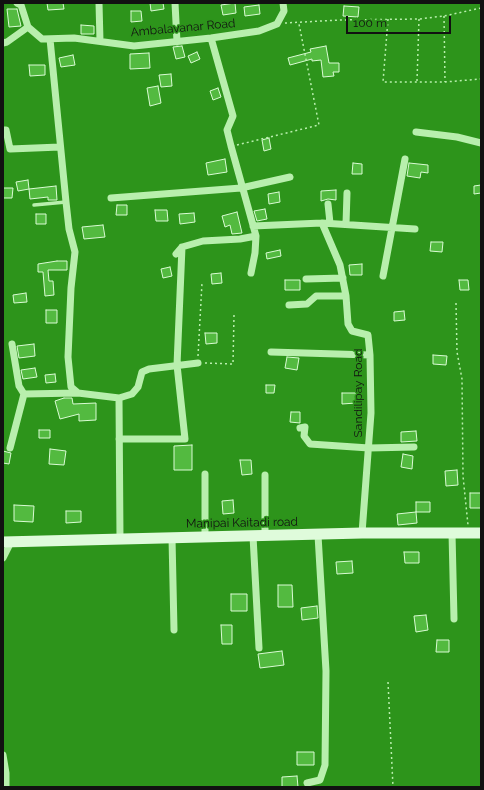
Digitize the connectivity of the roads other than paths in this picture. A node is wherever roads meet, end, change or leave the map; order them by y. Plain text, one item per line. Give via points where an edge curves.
1 (99, 3) edge
2 (175, 3) edge
3 (283, 3) edge
4 (19, 4) edge
5 (28, 27) junction
6 (211, 38) junction
7 (50, 39) junction
8 (100, 42) junction
9 (177, 42) junction
10 (3, 43) edge
11 (3, 130) edge
12 (416, 132) dead end
13 (481, 143) edge
14 (60, 146) junction
15 (405, 159) dead end
16 (290, 177) dead end
17 (242, 188) junction
18 (347, 192) dead end
19 (111, 198) dead end
20 (66, 202) junction
21 (328, 204) dead end
22 (34, 206) dead end
23 (326, 223) junction
24 (346, 224) junction
25 (254, 226) junction
26 (392, 227) junction
27 (415, 229) dead end
28 (256, 236) junction
29 (182, 246) junction
30 (176, 254) dead end
31 (251, 273) dead end
32 (383, 276) dead end
33 (343, 278) junction
34 (306, 279) dead end
35 (346, 296) junction
36 (289, 305) dead end
37 (12, 344) dead end
38 (271, 352) dead end
39 (370, 355) junction
40 (198, 363) road end
41 (177, 365) junction
42 (78, 393) junction
43 (24, 394) junction
44 (119, 398) junction
45 (300, 428) dead end
46 (119, 439) junction
47 (414, 447) dead end
48 (10, 448) dead end
49 (369, 448) junction
50 (205, 474) dead end
51 (265, 475) dead end
52 (362, 533) junction
53 (452, 533) junction
54 (481, 533) edge
55 (318, 535) junction
56 (253, 536) junction
57 (265, 536) junction
58 (205, 537) junction
59 (172, 538) junction
60 (120, 539) junction
61 (7, 542) edge
62 (3, 558) edge
63 (454, 619) dead end
64 (174, 630) dead end
65 (259, 648) dead end
66 (3, 755) edge
67 (307, 782) dead end
68 (6, 787) edge

1 - 8 street
2 - 9 street
3 - 6 street, Ambalavanar Road via 284,11 277,24 259,31
4 - 5 street
5 - 7 street, Ambalavanar Road via 42,39
5 - 10 street
6 - 9 street, Ambalavanar Road
6 - 17 street via 233,116 227,130
7 - 8 street, Ambalavanar Road via 74,38
7 - 14 street
8 - 9 street, Ambalavanar Road via 134,46
11 - 14 street via 6,130 10,149
12 - 13 street
14 - 20 street
15 - 26 street
16 - 17 street
17 - 19 street
17 - 25 street
18 - 24 street
20 - 22 lane
20 - 42 street via 74,252 68,357 71,386
21 - 23 street, Sandilipay Road
23 - 24 street
23 - 25 street
23 - 33 street, Sandilipay Road
24 - 26 street
25 - 28 street
26 - 27 street
26 - 32 street
28 - 29 street via 203,241
28 - 31 street
29 - 30 street
29 - 41 street
33 - 34 street
33 - 35 street, Sandilipay Road
35 - 36 street via 316,296 307,304
35 - 39 street, Sandilipay Road via 348,324 352,331 368,335
37 - 43 street via 19,386
38 - 39 street
39 - 49 street, Sandilipay Road
40 - 41 street
41 - 44 street via 142,372 138,387 132,394
41 - 46 street via 185,439
42 - 43 street
42 - 44 street
43 - 48 street
44 - 46 street
45 - 49 street via 305,428 304,436 310,444
46 - 60 street
47 - 49 street
49 - 52 street, Sandilipay Road
50 - 58 street
51 - 57 street
52 - 53 main road, Manipai Kaitadi road
52 - 55 main road, Manipai Kaitadi road
53 - 54 main road, Manipai Kaitadi road
53 - 63 street
55 - 57 main road, Manipai Kaitadi road
55 - 67 street via 326,671 325,765 320,780
56 - 57 main road, Manipai Kaitadi road
56 - 58 main road, Manipai Kaitadi road
56 - 65 street
58 - 59 main road, Manipai Kaitadi road
59 - 60 main road, Manipai Kaitadi road
59 - 64 street
60 - 61 main road, Manipai Kaitadi road
61 - 62 street
66 - 68 street

